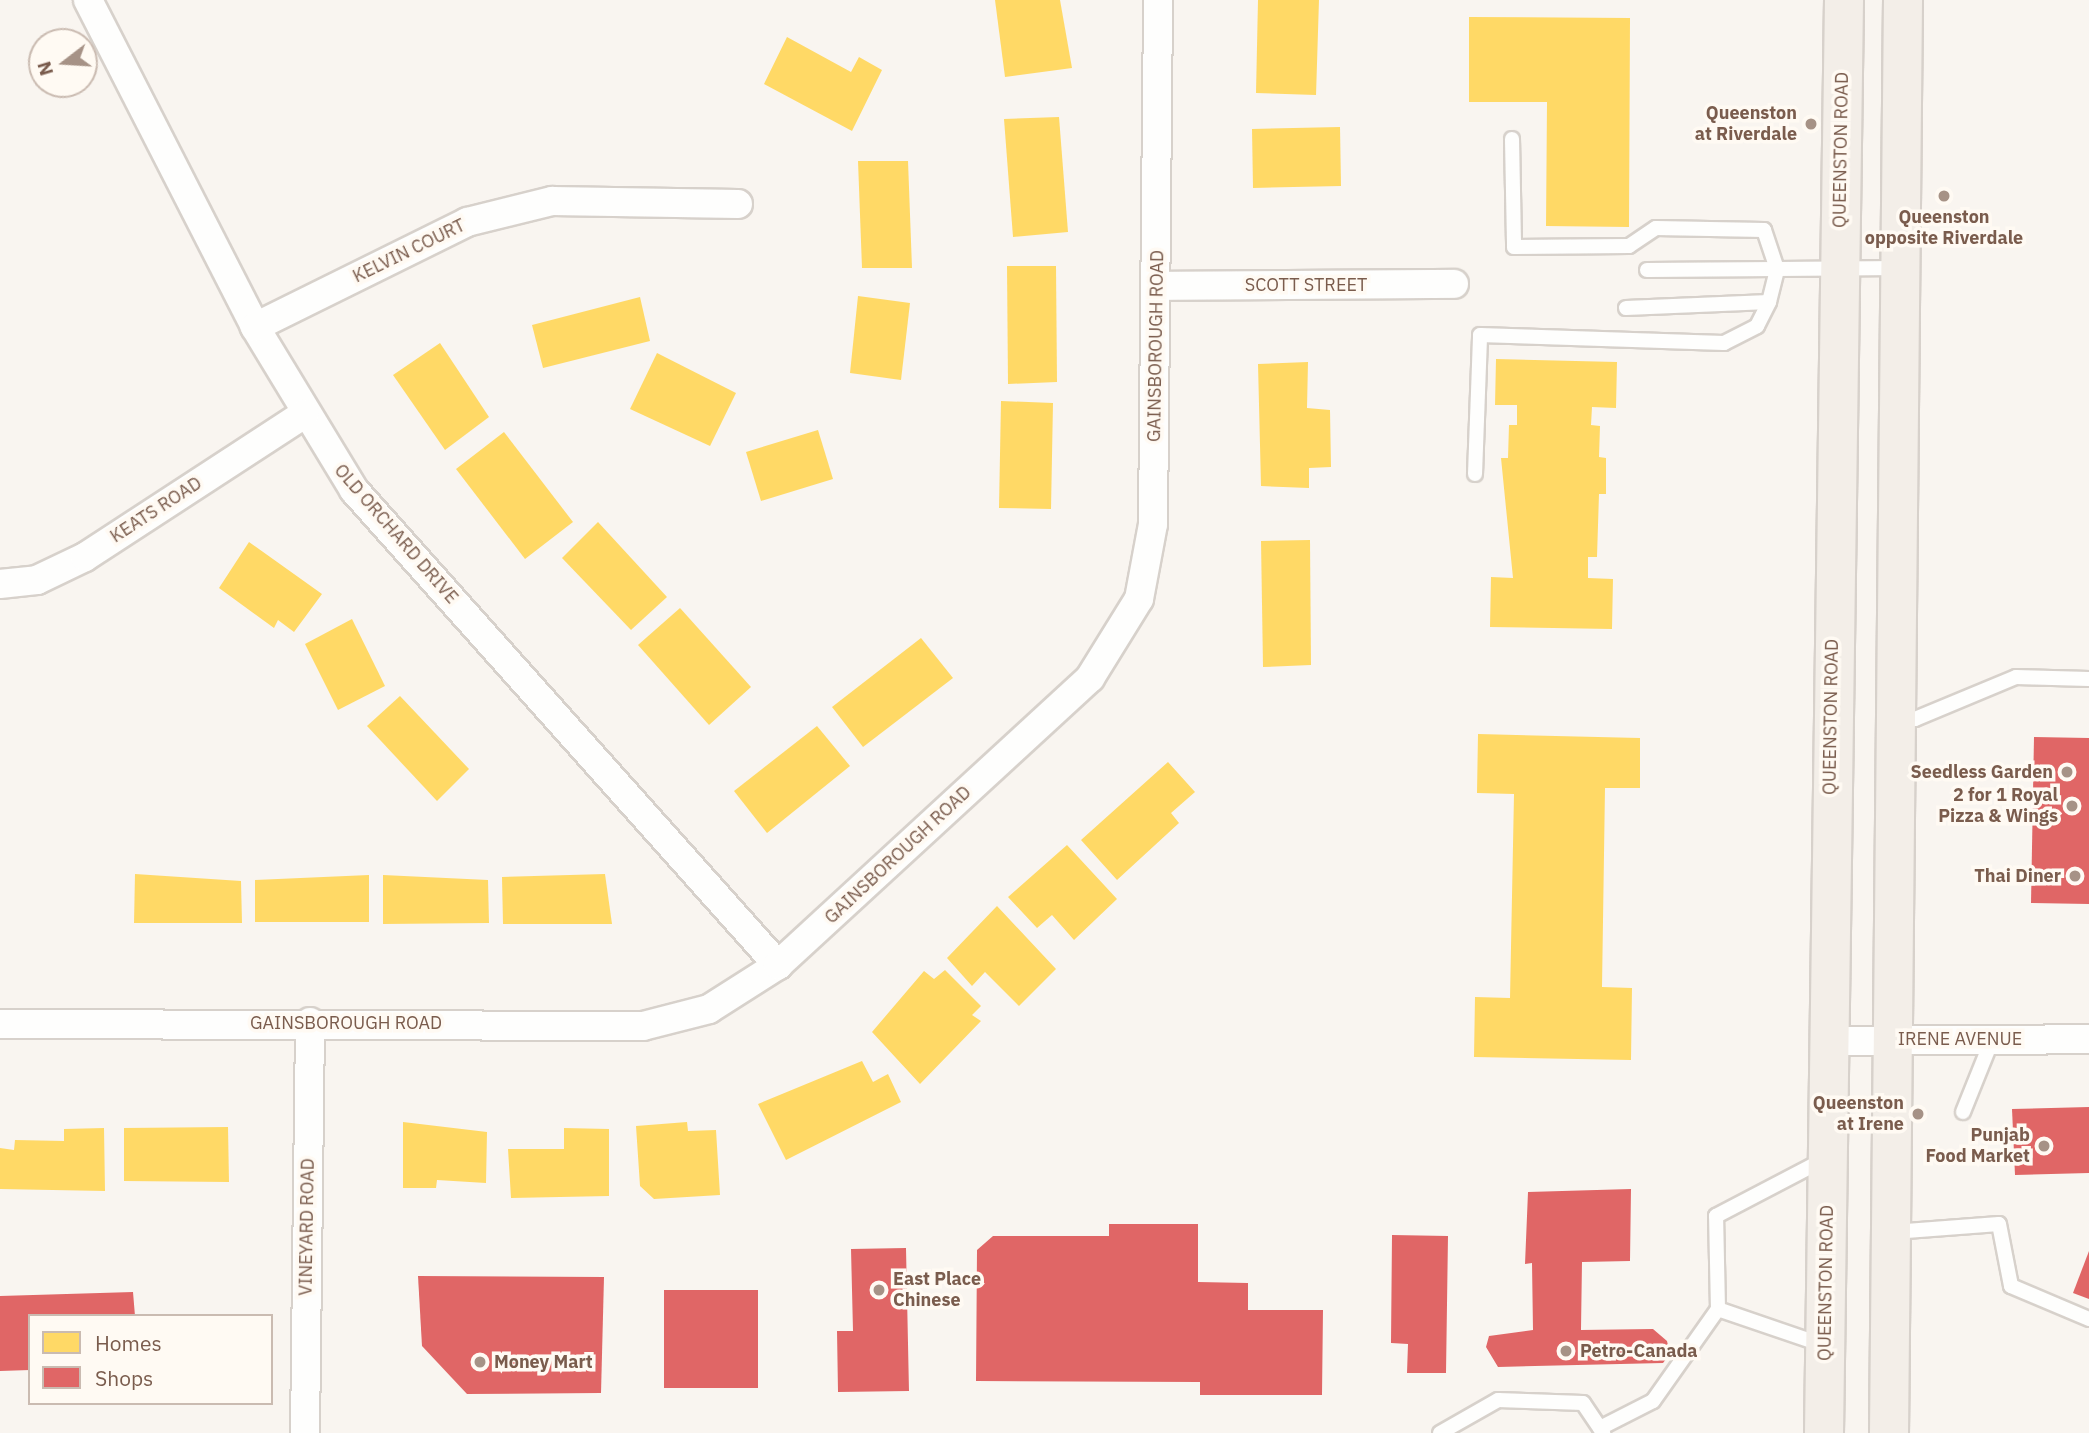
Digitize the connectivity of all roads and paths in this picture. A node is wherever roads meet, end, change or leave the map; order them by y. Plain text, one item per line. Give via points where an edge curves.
1 (88, 0) edge
2 (1158, 0) edge
3 (1844, 0) edge
4 (1903, 0) edge
5 (1512, 139) dead end
6 (738, 204) dead end
7 (1839, 266) junction
8 (1901, 268) junction
9 (1777, 269) junction
10 (1647, 270) dead end
11 (1454, 284) dead end
12 (1157, 286) junction
13 (1769, 302) junction
14 (1626, 307) dead end
15 (255, 327) junction
16 (304, 415) junction
17 (1475, 474) dead end
18 (0, 584) edge
19 (2089, 679) edge
20 (1899, 719) junction
21 (778, 965) junction
22 (310, 1022) junction
23 (0, 1024) edge
24 (2089, 1039) edge
25 (1892, 1040) junction
26 (1992, 1040) junction
27 (1832, 1041) junction
28 (1963, 1112) dead end
29 (1829, 1157) junction
30 (1887, 1232) junction
31 (1718, 1309) junction
32 (2089, 1319) edge
33 (1824, 1346) junction
34 (1601, 1431) edge
35 (305, 1433) edge
36 (1440, 1433) edge
37 (1824, 1433) edge
38 (1889, 1433) edge

1 - 15 street, OLD ORCHARD DRIVE
2 - 12 street, GAINSBOROUGH ROAD
3 - 7 main road, QUEENSTON ROAD
4 - 8 main road
5 - 9 lane via 1514,247 1629,246 1656,228 1763,230
6 - 15 street, KELVIN COURT via 552,201 467,222
7 - 8 lane
7 - 9 lane
7 - 27 main road, QUEENSTON ROAD via 1830,740
8 - 20 main road
9 - 10 lane
9 - 13 lane
11 - 12 street, SCOTT STREET
12 - 21 street, GAINSBOROUGH ROAD via 1153,524 1139,599 1090,677
13 - 14 lane
13 - 17 lane via 1757,326 1724,343 1480,335
15 - 16 street, OLD ORCHARD DRIVE
16 - 18 street, KEATS ROAD via 85,557 37,580
16 - 21 street, OLD ORCHARD DRIVE via 354,490
19 - 20 lane via 2016,677 1915,719
20 - 25 main road
21 - 22 street, GAINSBOROUGH ROAD via 709,1009 643,1026
22 - 23 street, GAINSBOROUGH ROAD
22 - 35 street, VINEYARD ROAD
24 - 26 street, IRENE AVENUE
25 - 26 street, IRENE AVENUE
25 - 27 street, IRENE AVENUE
25 - 30 main road
26 - 28 lane
27 - 29 main road, QUEENSTON ROAD
29 - 31 lane via 1716,1216
29 - 33 main road, QUEENSTON ROAD
30 - 32 lane via 1999,1224 2011,1286
30 - 38 main road
31 - 33 lane
31 - 34 lane via 1653,1401
33 - 37 main road, QUEENSTON ROAD
34 - 36 lane via 1583,1403 1499,1399

